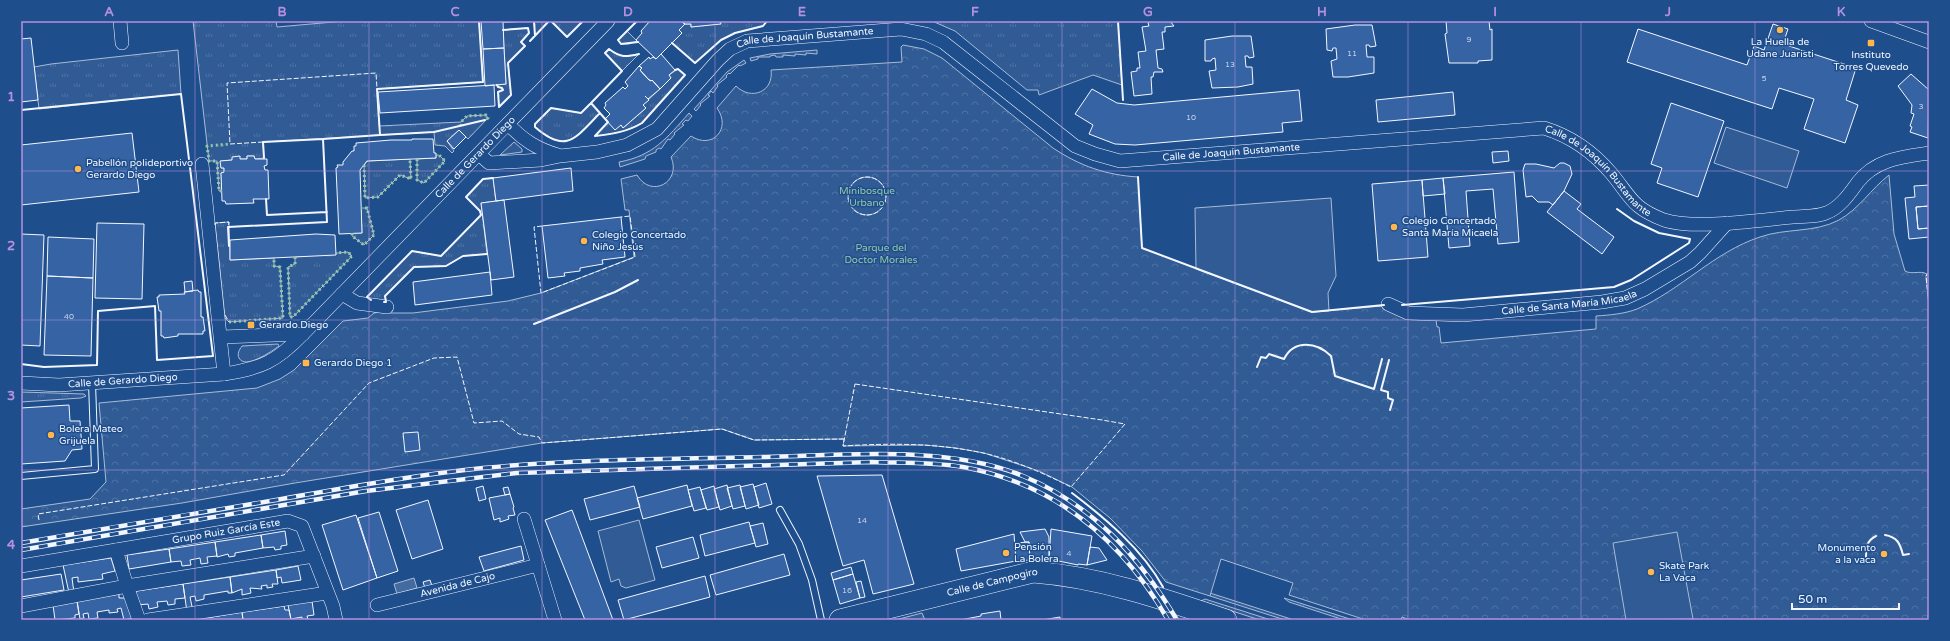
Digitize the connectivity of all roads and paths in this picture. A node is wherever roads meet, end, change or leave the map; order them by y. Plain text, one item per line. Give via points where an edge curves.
1 (120, 21) edge
2 (608, 21) edge
3 (1871, 21) edge
4 (1929, 42) edge
5 (122, 43) dead end
6 (508, 124) junction
7 (479, 154) junction
8 (1929, 154) edge
9 (560, 156) junction
10 (202, 164) dead end
11 (1727, 223) junction
12 (342, 294) junction
13 (1388, 304) dead end
14 (387, 307) dead end
15 (303, 334) junction
16 (221, 337) junction
17 (224, 374) junction
18 (21, 383) edge
19 (92, 383) junction
20 (21, 476) edge
21 (780, 510) dead end
22 (524, 519) dead end
23 (116, 550) junction
24 (314, 556) junction
25 (538, 565) junction
26 (21, 566) edge
27 (127, 586) junction
28 (328, 593) junction
29 (377, 605) dead end
30 (21, 606) edge
31 (139, 620) edge
32 (148, 620) edge
33 (336, 620) edge
34 (555, 620) edge
35 (821, 620) edge
36 (840, 620) edge
37 (1226, 620) edge

1 - 5 street
2 - 6 street, Calle de Gerardo Diego
3 - 4 street
6 - 7 street, Calle de Gerardo Diego
6 - 9 street, Calle de Joaquín Bustamante via 528,142
7 - 9 street, Calle de Joaquín Bustamante via 489,163 541,160
7 - 12 street, Calle de Gerardo Diego
8 - 11 street, Calle de Joaquín Bustamante via 1884,162 1868,173 1846,198 1826,214
9 - 11 street, Calle de Joaquín Bustamante via 597,152 627,145 657,129 718,60 730,49 747,41 901,30 926,34 942,42 1075,146 1120,162 1544,128 1574,141 1597,159 1641,210 1681,224
10 - 16 street
11 - 13 street, Calle de Santa María Micaela via 1690,262 1625,298 1463,315 1408,313
12 - 14 street via 357,303
12 - 15 street, Calle de Gerardo Diego
15 - 16 street
15 - 17 street, Calle de Gerardo Diego via 280,356 266,364 251,370
16 - 17 street
17 - 19 street, Calle de Gerardo Diego
18 - 19 street, Calle de Gerardo Diego
19 - 20 lane via 95,469
21 - 35 lane via 799,544 812,580
22 - 25 street
23 - 24 street, Grupo Ruiz García Este via 288,521 302,526
23 - 26 street, Grupo Ruiz García Este
23 - 27 street
24 - 27 street
24 - 28 street, Grupo Ruiz García Este
25 - 29 street, Avenida de Cajo
25 - 34 street
27 - 30 street
27 - 31 street
28 - 32 street
28 - 33 street, Grupo Ruiz García Este
36 - 37 highway, Calle de Campogiro via 1034,572 1089,580 1145,594

